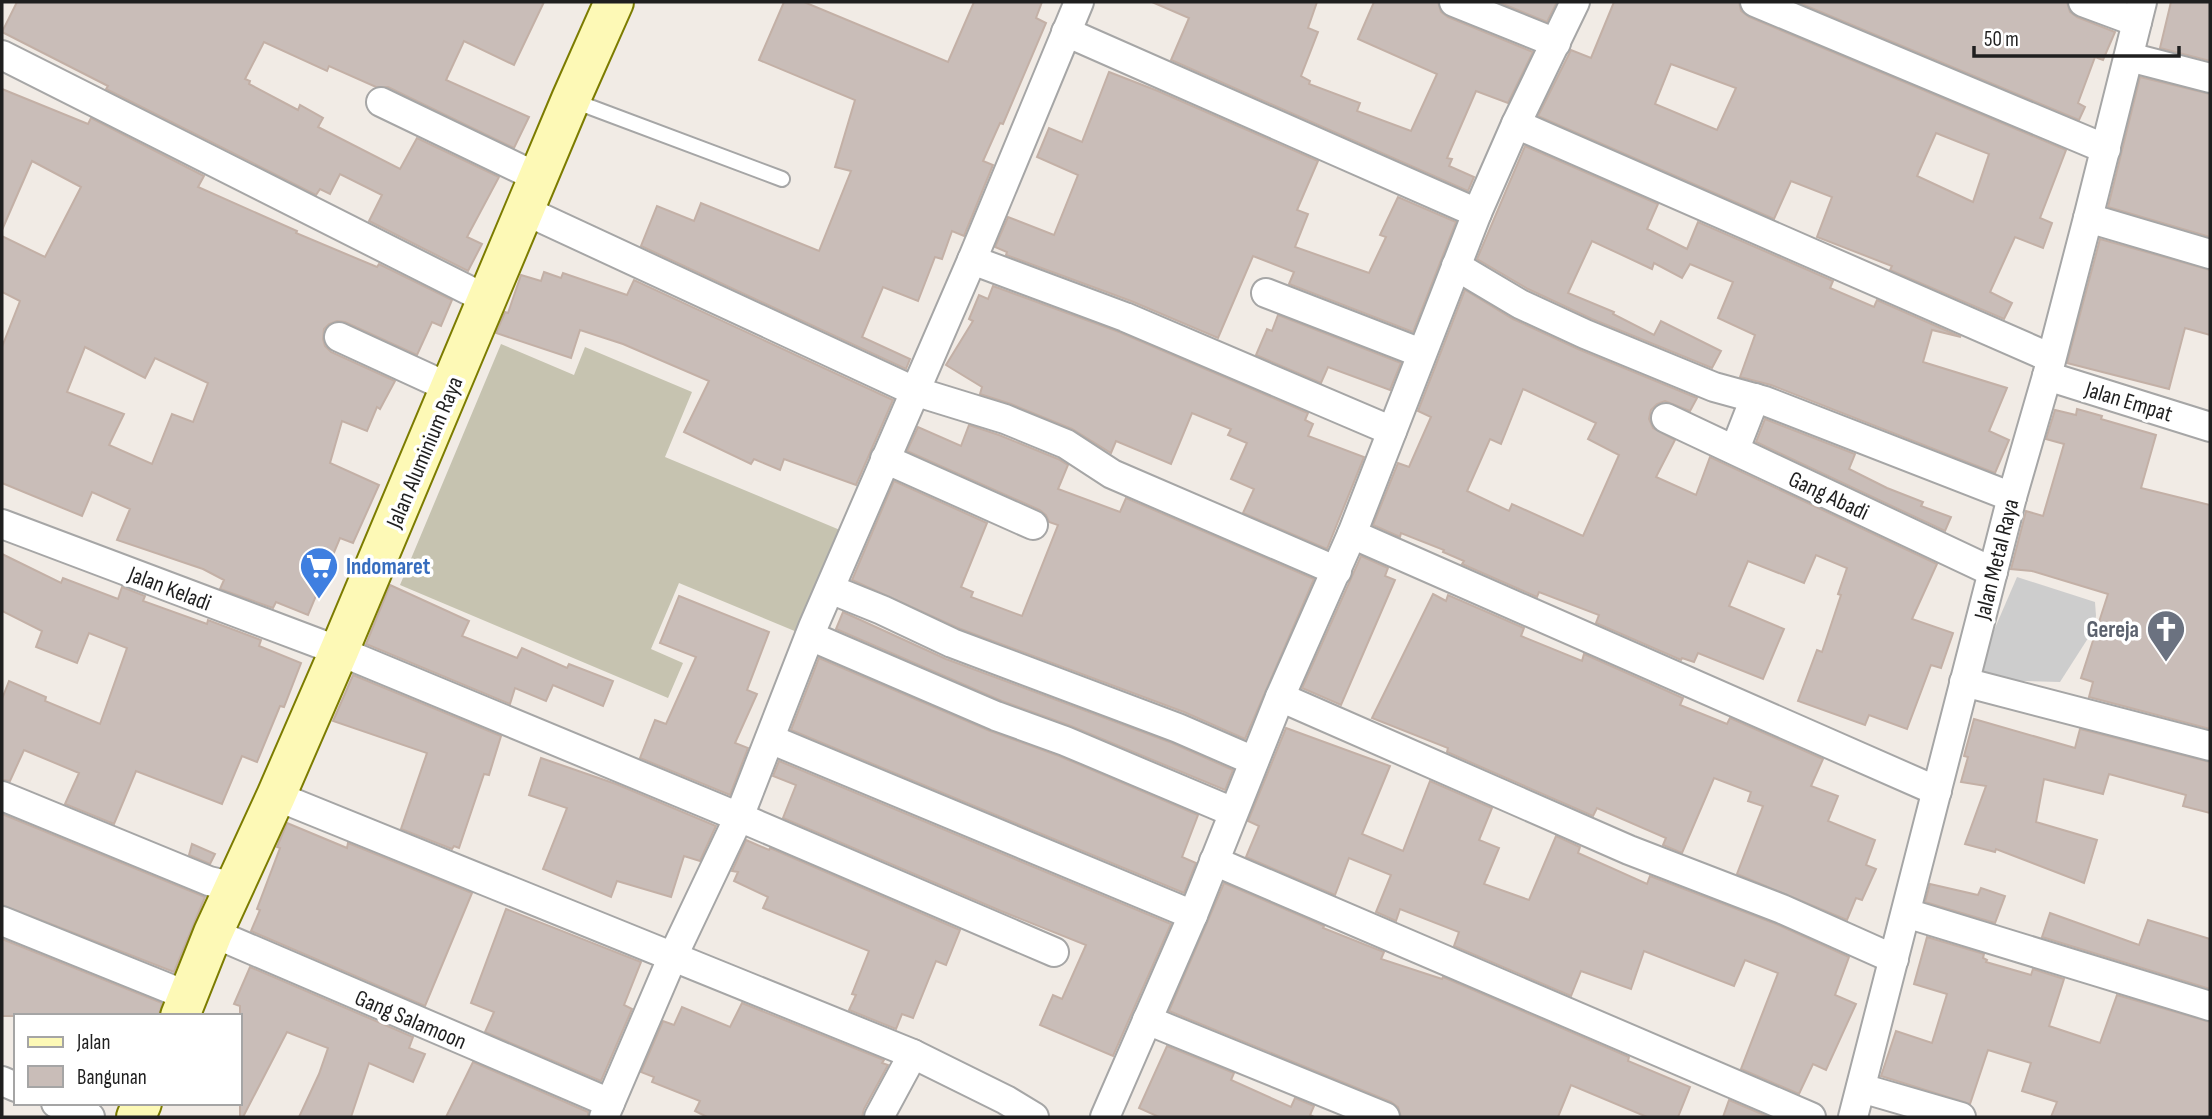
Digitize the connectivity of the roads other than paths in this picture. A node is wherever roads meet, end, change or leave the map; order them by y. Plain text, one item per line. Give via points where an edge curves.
1 (1079, 2) edge
2 (1454, 2) edge
3 (1575, 2) edge
4 (1755, 2) edge
5 (2083, 2) edge
6 (612, 3) edge
7 (2139, 12) edge
8 (1066, 32) junction
9 (1556, 43) junction
10 (2, 55) edge
11 (2129, 57) junction
12 (2210, 78) edge
13 (571, 99) junction
14 (381, 102) dead end
15 (1516, 124) junction
16 (2106, 149) junction
17 (782, 179) dead end
18 (532, 194) junction
19 (1477, 213) junction
20 (2088, 218) junction
21 (2210, 254) edge
22 (972, 260) junction
23 (1455, 266) junction
24 (1266, 293) dead end
25 (488, 300) junction
26 (339, 337) dead end
27 (1421, 353) junction
28 (2049, 367) junction
29 (450, 388) junction
30 (914, 391) junction
31 (1755, 398) junction
32 (1666, 418) dead end
33 (2210, 427) edge
34 (1392, 431) junction
35 (1735, 449) junction
36 (885, 459) junction
37 (2012, 497) junction
38 (2, 524) edge
39 (1033, 525) dead end
40 (1352, 534) junction
41 (1337, 571) junction
42 (1993, 572) junction
43 (830, 589) junction
44 (810, 636) junction
45 (339, 651) junction
46 (1965, 682) junction
47 (1280, 697) junction
48 (770, 738) junction
49 (2210, 746) edge
50 (1254, 761) junction
51 (1937, 791) junction
52 (2, 796) edge
53 (276, 796) junction
54 (1233, 812) junction
55 (739, 817) junction
56 (1213, 861) junction
57 (235, 887) junction
58 (1906, 913) junction
59 (1193, 915) junction
60 (2, 921) edge
61 (213, 933) junction
62 (1054, 952) dead end
63 (673, 956) junction
64 (1895, 958) junction
65 (184, 1006) edge
66 (2210, 1006) edge
67 (1147, 1020) junction
68 (913, 1054) junction
69 (1861, 1088) junction
70 (61, 1105) edge
71 (608, 1110) edge
72 (90, 1117) edge
73 (879, 1117) edge
74 (1034, 1117) edge
75 (1105, 1117) edge
76 (1385, 1117) edge
77 (1811, 1117) edge
78 (1853, 1117) edge
79 (1961, 1117) edge

1 - 8 street
2 - 9 street
3 - 9 street
4 - 16 street
5 - 7 street
6 - 13 main road, Jalan Aluminium Raya
7 - 11 street, Jalan Metal Raya
8 - 19 street
8 - 22 street
9 - 15 street
10 - 25 street
11 - 12 street
11 - 16 street, Jalan Metal Raya
13 - 17 lane
13 - 18 main road, Jalan Aluminium Raya
14 - 18 street
15 - 19 street
15 - 28 street, Jalan Empat
16 - 20 street, Jalan Metal Raya
18 - 25 main road, Jalan Aluminium Raya
18 - 30 street
19 - 23 street
20 - 21 street
20 - 28 street, Jalan Metal Raya
22 - 30 street
22 - 34 street via 1125,317
23 - 27 street
23 - 31 street via 1520,304 1585,334 1714,387
24 - 27 street
25 - 29 main road, Jalan Aluminium Raya
26 - 29 street
27 - 34 street
28 - 33 street, Jalan Empat
28 - 37 street, Jalan Metal Raya
29 - 45 main road, Jalan Aluminium Raya
30 - 36 street
30 - 41 street via 1005,419 1066,444 1112,474
31 - 35 street
31 - 37 street
32 - 35 street, Gang Abadi
34 - 40 street
35 - 42 street, Gang Abadi
36 - 39 street
36 - 43 street
37 - 42 street, Jalan Metal Raya
38 - 45 street, Jalan Keladi
40 - 41 street
40 - 51 street
41 - 47 street
42 - 46 street, Jalan Metal Raya
43 - 44 street
43 - 50 street via 952,643
44 - 48 street
44 - 54 street
45 - 53 main road, Jalan Aluminium Raya
45 - 55 street, Jalan Keladi
46 - 49 street
46 - 51 street, Jalan Metal Raya
47 - 50 street
47 - 64 street via 1629,850
48 - 55 street
48 - 59 street
50 - 54 street
51 - 58 street, Jalan Metal Raya
52 - 57 street via 209,881
53 - 57 main road, Jalan Aluminium Raya
53 - 63 street
54 - 56 street
55 - 62 street, Jalan Keladi
55 - 63 street
56 - 59 street
56 - 77 street
57 - 61 main road, Jalan Aluminium Raya
58 - 64 street, Jalan Metal Raya
58 - 66 street
59 - 67 street
60 - 65 street
61 - 65 main road, Jalan Aluminium Raya
61 - 71 street, Gang Salamoon
63 - 68 street
63 - 71 street
64 - 69 street, Jalan Metal Raya
67 - 75 street
67 - 76 street
68 - 73 street
68 - 74 street
69 - 78 street, Jalan Metal Raya
69 - 79 street
70 - 72 street

